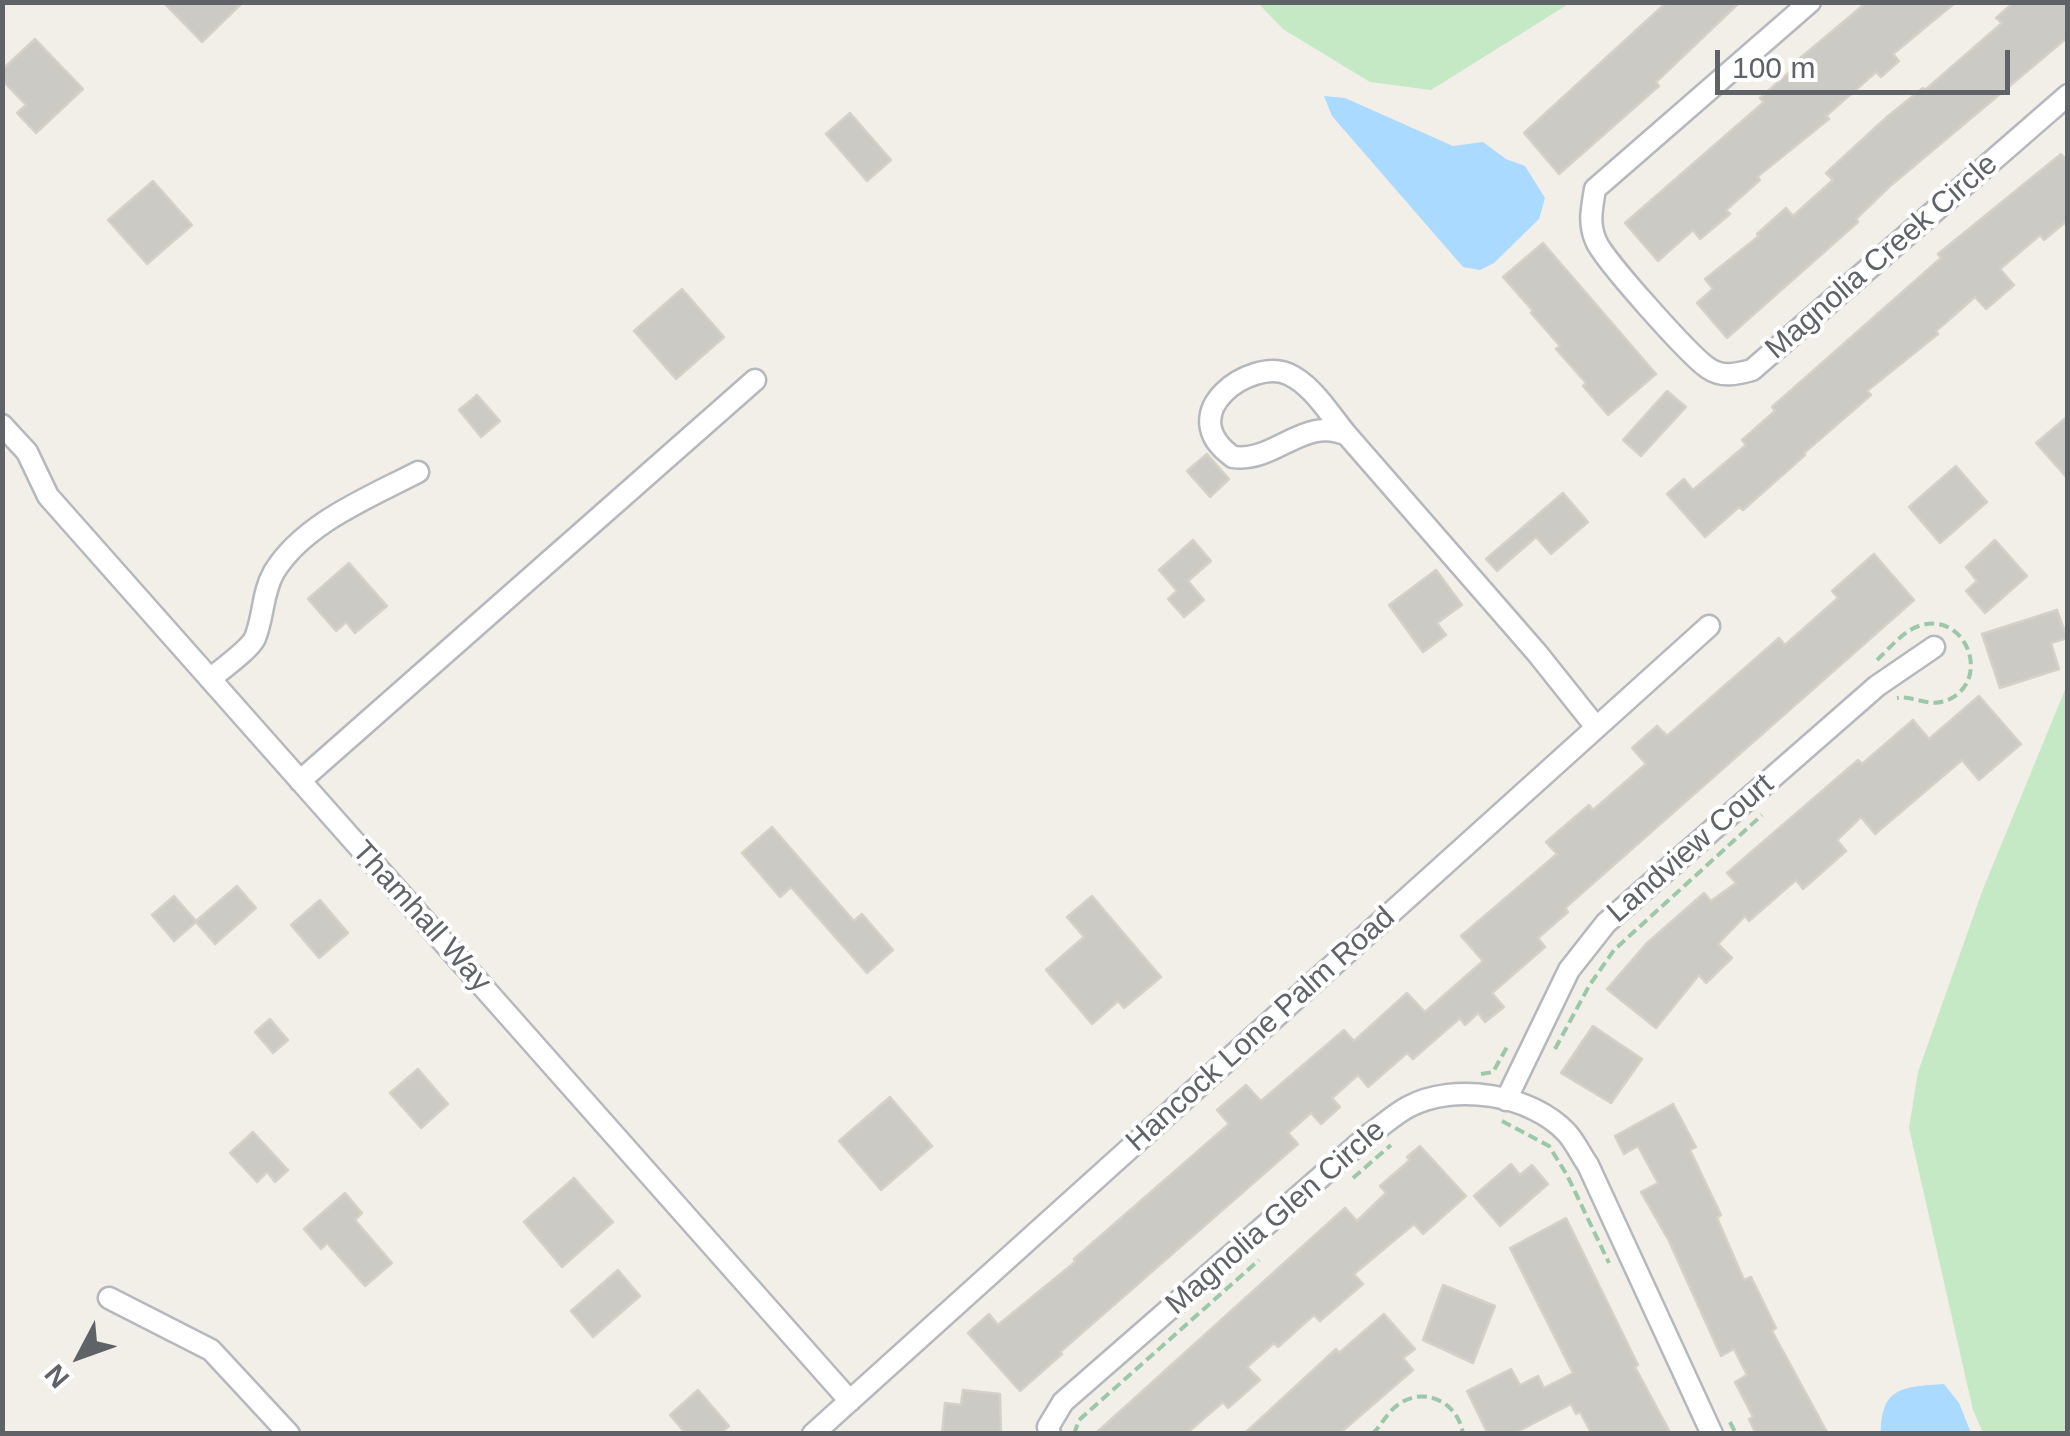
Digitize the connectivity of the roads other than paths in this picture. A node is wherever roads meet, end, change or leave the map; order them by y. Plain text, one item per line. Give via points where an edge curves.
1 (1810, 2) edge
2 (2068, 95) edge
3 (755, 380) dead end
4 (2, 425) edge
5 (1347, 435) junction
6 (418, 472) dead end
7 (1710, 626) dead end
8 (1934, 647) dead end
9 (210, 679) junction
10 (1596, 727) junction
11 (300, 781) junction
12 (1506, 1100) junction
13 (109, 1298) dead end
14 (850, 1402) junction
15 (1721, 1428) edge
16 (289, 1434) edge
17 (814, 1434) edge
18 (1050, 1434) edge

1 - 2 street, Magnolia Creek Circle via 1595,189 1590,224 1597,246 1710,370 1729,376 1752,370
3 - 11 street
4 - 9 street, Thamhall Way via 26,452 48,496
5 - 5 street via 1303,432 1255,456 1233,457 1215,440 1210,411 1218,398 1270,369 1298,380
5 - 10 street
6 - 9 street via 304,540 264,590 254,641
7 - 10 street, Hancock Lone Palm Road
8 - 12 street, Landview Court via 1877,686 1606,923 1569,970
9 - 11 street, Thamhall Way
10 - 14 street, Hancock Lone Palm Road
11 - 14 street, Thamhall Way
12 - 15 street, Magnolia Glen Circle via 1536,1110 1566,1132 1588,1165
12 - 18 street, Magnolia Glen Circle via 1460,1093 1410,1106 1370,1134 1064,1402
13 - 16 street via 211,1350
14 - 17 street, Hancock Lone Palm Road

